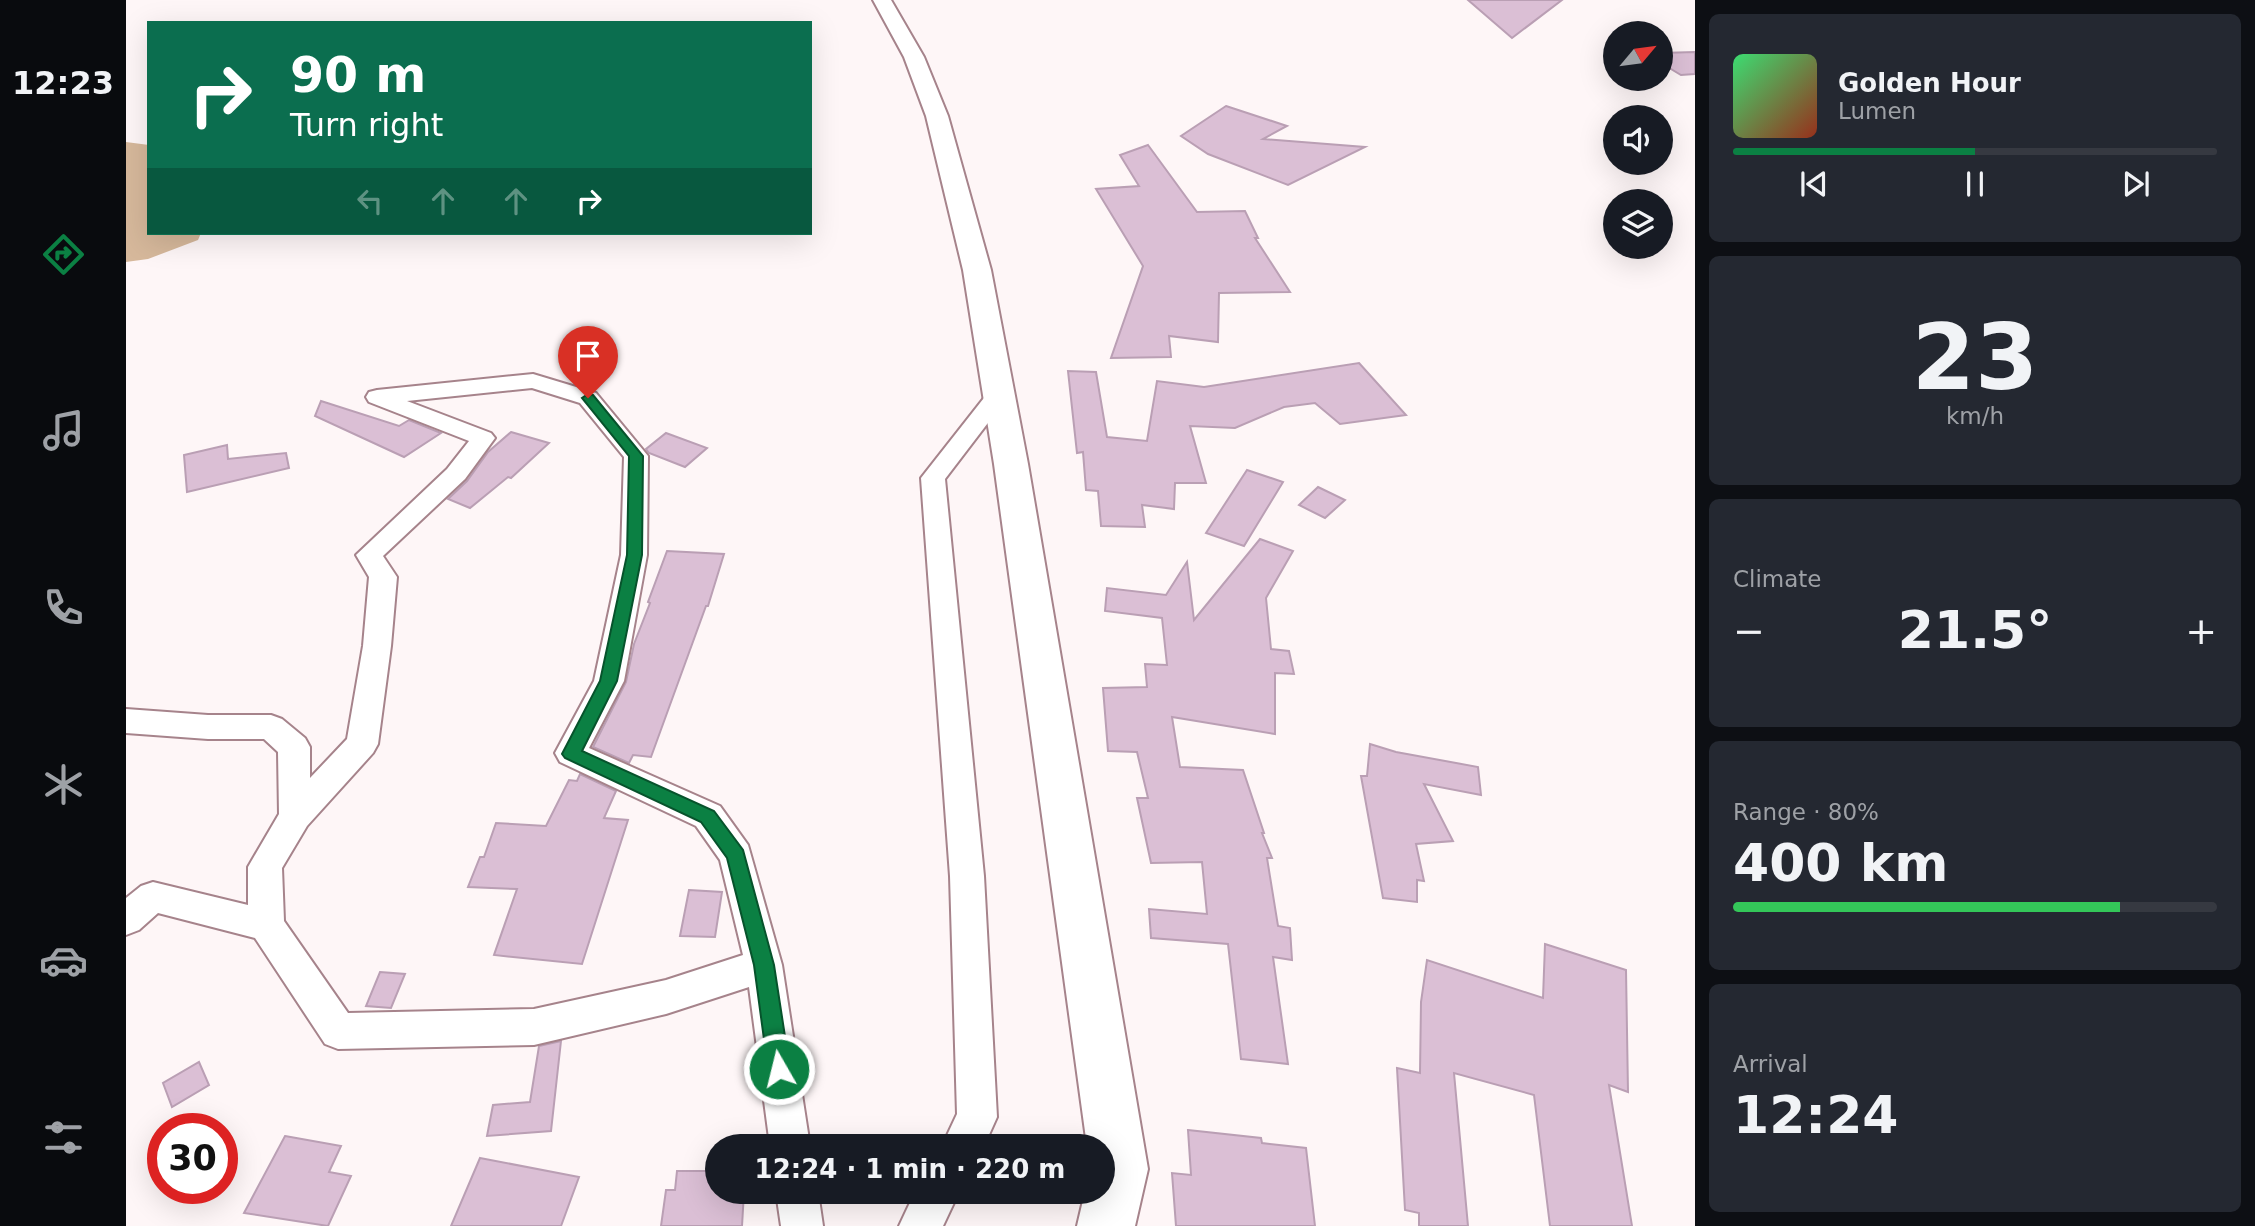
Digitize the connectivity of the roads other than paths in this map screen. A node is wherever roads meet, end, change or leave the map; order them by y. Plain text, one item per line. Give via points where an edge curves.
1 (882, 0) edge
2 (999, 394) junction
3 (126, 721) edge
4 (295, 816) junction
5 (126, 919) edge
6 (266, 925) junction
7 (764, 965) junction
8 (788, 1134) edge
9 (968, 1134) edge
10 (799, 1204) edge
11 (932, 1204) edge
12 (802, 1226) edge
13 (920, 1226) edge
14 (1106, 1226) edge

1 - 2 street via 914,57 937,116 977,270
2 - 9 street via 933,478 967,876 977,1117
2 - 14 street via 1119,1169
3 - 4 street via 271,727 294,747
4 - 6 street via 265,867
4 - 7 street via 362,744 383,577 369,555 456,474 483,438 377,397 533,381 588,398 636,456 634,555 609,681 571,754 708,816 736,855
5 - 6 street via 153,897
6 - 7 street via 338,1031 534,1027 666,997
7 - 8 street
10 - 12 street
11 - 13 street

